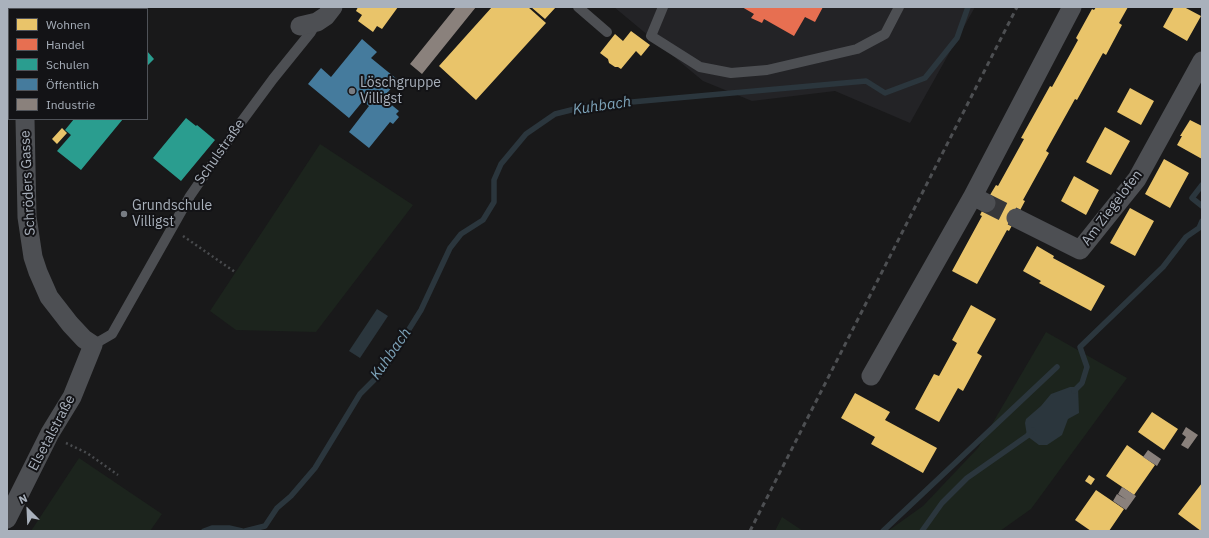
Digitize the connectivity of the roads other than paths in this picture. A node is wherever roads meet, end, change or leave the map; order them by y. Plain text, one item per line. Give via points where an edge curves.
1 (333, 7) edge
2 (578, 7) edge
3 (663, 7) edge
4 (899, 7) edge
5 (1072, 7) edge
6 (308, 24) joint
7 (606, 32) dead end
8 (1202, 61) edge
9 (25, 120) edge
10 (1016, 218) tunnel mouth
11 (93, 345) junction
12 (871, 376) dead end
13 (7, 519) edge

1 - 6 street, Schulstraße via 326,16
2 - 7 lane
3 - 4 lane via 651,36 700,67 731,73 767,70 857,49 884,34
5 - 12 street via 980,199
6 - 11 lane, Schulstraße via 311,32 238,125 190,196 112,334
8 - 10 street, Am Ziegelofen via 1137,179 1080,250
9 - 11 street, Schröders Gasse via 27,217 33,257 49,297 70,324
11 - 13 street, Elsetalstraße via 72,397 50,433

